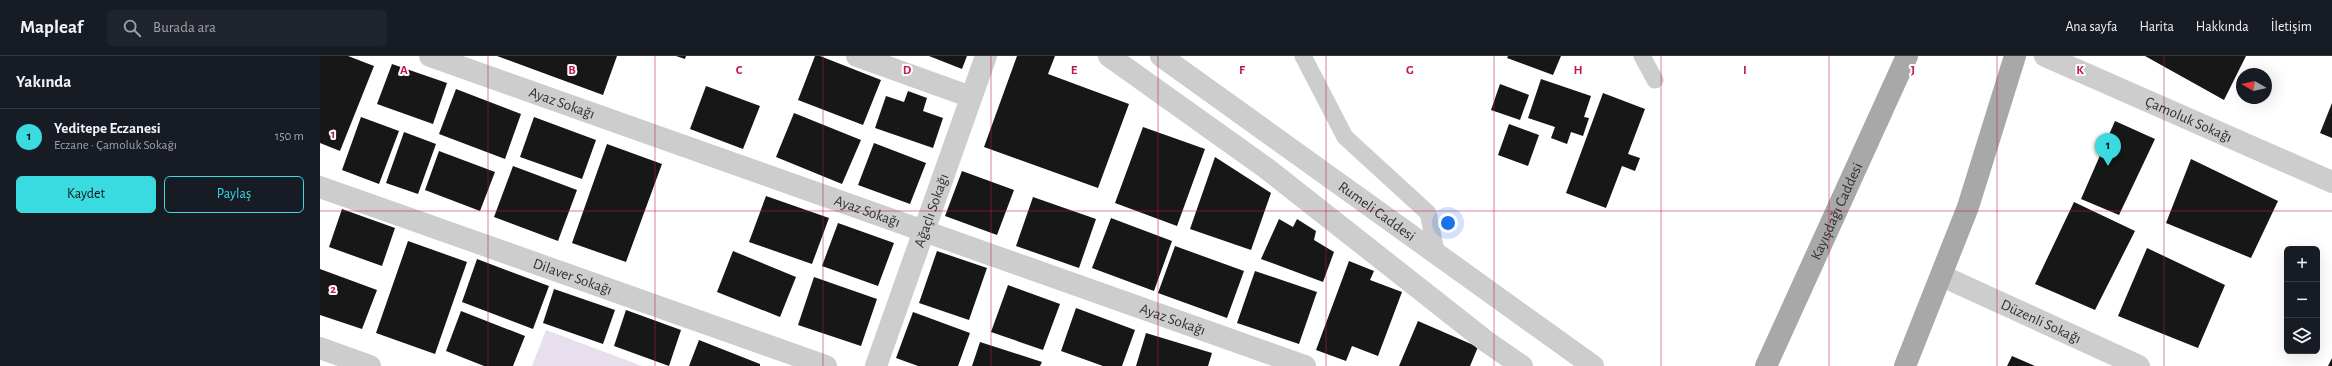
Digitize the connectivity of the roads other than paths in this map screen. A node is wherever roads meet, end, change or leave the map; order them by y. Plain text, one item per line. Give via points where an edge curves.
1 (430, 56) edge
2 (857, 56) edge
3 (986, 56) edge
4 (1109, 56) edge
5 (1161, 56) edge
6 (1303, 56) edge
7 (1642, 56) edge
8 (1907, 56) edge
9 (2015, 56) edge
10 (2046, 56) edge
11 (1655, 80) dead end
12 (971, 97) junction
13 (2332, 182) edge
14 (320, 187) edge
15 (924, 232) junction
16 (1437, 255) junction
17 (1942, 276) junction
18 (320, 348) edge
19 (370, 366) edge
20 (826, 366) edge
21 (876, 366) edge
22 (1305, 366) edge
23 (1522, 366) edge
24 (1593, 366) edge
25 (1766, 366) edge
26 (1905, 366) edge
27 (2139, 366) edge

1 - 15 street, Ayaz Sokağı
2 - 12 street
3 - 12 street, Ağaçlı Sokağı
4 - 23 street via 1266,168 1487,342
5 - 16 street, Rumeli Caddesi
6 - 16 lane via 1346,137 1428,213
7 - 11 lane
8 - 25 main road, Kayışdağı Caddesi
9 - 17 main road via 1968,207
10 - 13 street, Çamoluk Sokağı
12 - 15 street, Ağaçlı Sokağı
14 - 20 street, Dilaver Sokağı
15 - 21 street, Ağaçlı Sokağı
15 - 22 street, Ayaz Sokağı
16 - 24 street, Rumeli Caddesi
17 - 26 main road
17 - 27 street, Düzenli Sokağı
18 - 19 street

